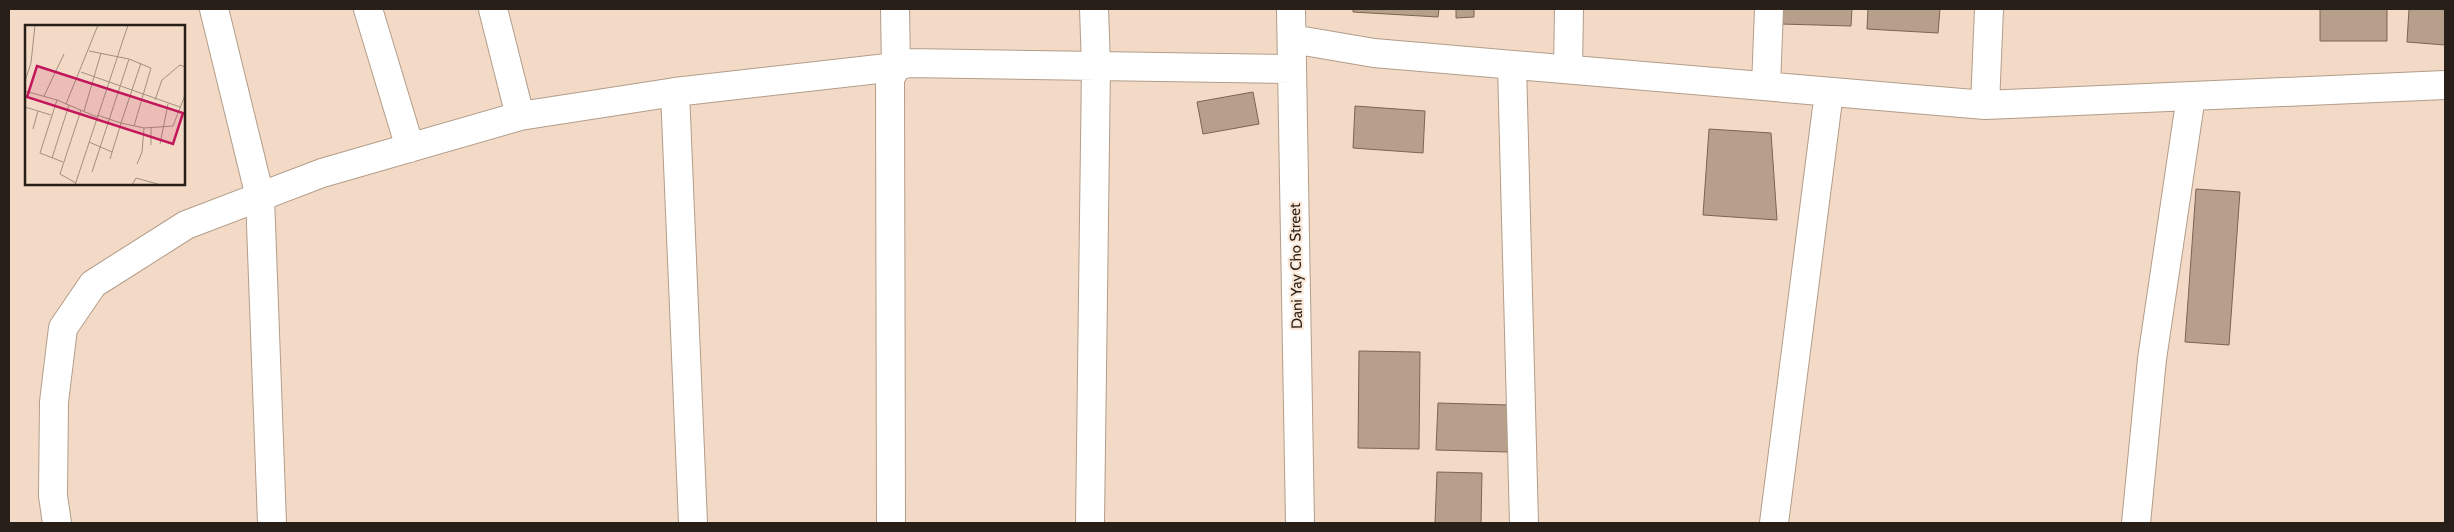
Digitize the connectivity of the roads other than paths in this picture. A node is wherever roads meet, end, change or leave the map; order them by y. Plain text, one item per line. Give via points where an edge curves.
1 (214, 9) edge
2 (368, 9) edge
3 (492, 9) edge
4 (895, 9) edge
5 (1094, 9) edge
6 (1291, 9) edge
7 (1569, 9) edge
8 (1769, 9) edge
9 (1989, 9) edge
10 (1292, 39) junction
11 (1512, 65) junction
12 (1096, 66) junction
13 (896, 67) junction
14 (1292, 69) junction
15 (1568, 69) junction
16 (2445, 85) edge
17 (1766, 86) junction
18 (675, 92) junction
19 (1828, 92) junction
20 (2191, 96) junction
21 (1984, 105) junction
22 (520, 116) junction
23 (410, 148) junction
24 (260, 197) junction
25 (57, 523) edge
26 (272, 523) edge
27 (693, 523) edge
28 (891, 523) edge
29 (1090, 523) edge
30 (1300, 523) edge
31 (1524, 523) edge
32 (1774, 523) edge
33 (2136, 523) edge

1 - 24 street
2 - 23 street
3 - 22 street
4 - 13 street
5 - 12 street
6 - 10 street, Dani Yay Cho Street
7 - 15 street
8 - 17 street
9 - 21 street
10 - 11 street via 1374,53
10 - 14 street, Dani Yay Cho Street
11 - 15 street
11 - 31 street
12 - 13 street via 907,62
12 - 14 street
12 - 29 street
13 - 18 street
13 - 28 street via 890,79
14 - 30 street, Dani Yay Cho Street
15 - 17 street
16 - 20 street
17 - 19 street
18 - 22 street
18 - 27 street
19 - 21 street
19 - 32 street
20 - 21 street
20 - 33 street via 2152,359
22 - 23 street
23 - 24 street via 322,173
24 - 25 street via 186,225 93,284 63,328 54,402 53,496
24 - 26 street

